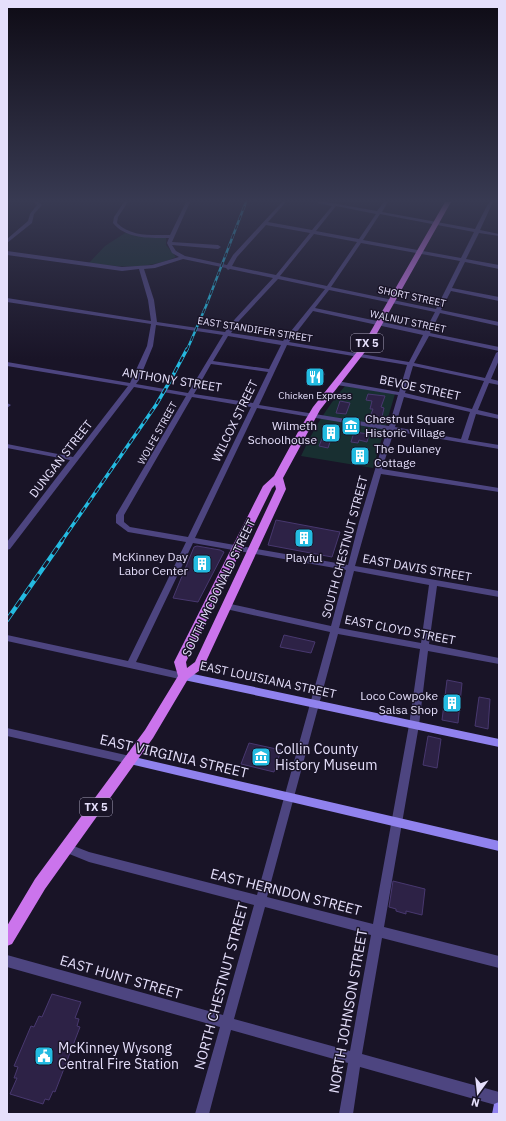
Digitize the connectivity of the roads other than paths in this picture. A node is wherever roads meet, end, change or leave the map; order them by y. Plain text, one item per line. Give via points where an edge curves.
1 (178, 254) edge
2 (237, 254) edge
3 (295, 254) edge
4 (351, 254) edge
5 (418, 254) edge
6 (426, 254) edge
7 (465, 254) edge
8 (8, 255) edge
9 (183, 257) junction
10 (462, 261) junction
11 (499, 267) edge
12 (228, 268) junction
13 (141, 269) junction
14 (276, 278) junction
15 (328, 288) junction
16 (448, 289) junction
17 (499, 299) edge
18 (7, 300) edge
19 (391, 301) junction
20 (312, 309) junction
21 (438, 311) junction
22 (154, 322) junction
23 (378, 324) junction
24 (499, 324) edge
25 (227, 334) junction
26 (427, 334) junction
27 (285, 343) junction
28 (499, 349) edge
29 (499, 353) edge
30 (360, 355) junction
31 (209, 362) junction
32 (411, 363) junction
33 (7, 364) edge
34 (271, 371) junction
35 (487, 380) junction
36 (337, 383) junction
37 (499, 383) edge
38 (133, 385) junction
39 (190, 394) junction
40 (402, 394) junction
41 (255, 405) junction
42 (474, 411) junction
43 (312, 415) junction
44 (499, 417) edge
45 (391, 429) junction
46 (464, 441) junction
47 (7, 446) edge
48 (499, 447) edge
49 (75, 459) junction
50 (379, 471) junction
51 (278, 478) junction
52 (499, 490) edge
53 (120, 522) joint
54 (191, 540) junction
55 (7, 547) edge
56 (237, 549) junction
57 (252, 551) junction
58 (351, 568) junction
59 (434, 583) junction
60 (499, 594) edge
61 (226, 606) junction
62 (335, 630) junction
63 (7, 638) edge
64 (424, 647) junction
65 (499, 661) edge
66 (131, 664) junction
67 (184, 676) junction
68 (315, 704) junction
69 (414, 725) junction
70 (7, 732) edge
71 (499, 743) edge
72 (130, 760) junction
73 (289, 798) junction
74 (396, 823) junction
75 (499, 846) edge
76 (66, 848) junction
77 (260, 900) junction
78 (377, 931) junction
79 (7, 939) edge
80 (7, 961) edge
81 (499, 962) edge
82 (228, 1023) junction
83 (355, 1058) junction
84 (499, 1099) edge
85 (499, 1109) edge
86 (202, 1114) edge
87 (346, 1114) edge
88 (499, 1114) edge

1 - 9 street
2 - 12 street
3 - 14 street, WOLFE STREET
4 - 15 street, WILCOX STREET
5 - 19 main road, SOUTH MCDONALD STREET / TX 5
6 - 10 street
7 - 10 street, SOUTH CHESTNUT STREET
8 - 13 street via 108,268
9 - 12 street, SHORT STREET
9 - 13 street
10 - 11 street
10 - 16 street, SOUTH CHESTNUT STREET
12 - 14 street, SHORT STREET
13 - 22 street, DUNGAN STREET via 151,300
14 - 15 street, SHORT STREET
14 - 25 street, WOLFE STREET
15 - 19 street, SHORT STREET
15 - 20 street, WILCOX STREET
16 - 17 street
16 - 21 street, SOUTH CHESTNUT STREET
18 - 22 street, EAST STANDIFER STREET
19 - 21 street, SHORT STREET
19 - 23 main road, SOUTH MCDONALD STREET / TX 5
20 - 23 street, WALNUT STREET
20 - 27 street, WILCOX STREET
21 - 24 street, SHORT STREET
21 - 26 street, SOUTH CHESTNUT STREET
22 - 25 street, EAST STANDIFER STREET
22 - 38 street, DUNGAN STREET via 150,346
23 - 26 street, WALNUT STREET
23 - 30 main road, SOUTH MCDONALD STREET / TX 5
25 - 27 street, EAST STANDIFER STREET
25 - 31 street, WOLFE STREET
26 - 28 street, WALNUT STREET
26 - 32 street, SOUTH CHESTNUT STREET
27 - 30 street, EAST STANDIFER STREET
27 - 34 street, WILCOX STREET
29 - 35 street
30 - 32 street, EAST STANDIFER STREET
30 - 36 main road, SOUTH MCDONALD STREET / TX 5
31 - 34 street
31 - 39 street, WOLFE STREET
32 - 35 street, EAST STANDIFER STREET
32 - 40 street, SOUTH CHESTNUT STREET
33 - 38 street, ANTHONY STREET
34 - 41 street, WILCOX STREET
35 - 37 street, EAST STANDIFER STREET
35 - 42 street
36 - 40 street, BEVOE STREET
36 - 43 main road, SOUTH MCDONALD STREET / TX 5
38 - 39 street, ANTHONY STREET
38 - 49 street, DUNGAN STREET
39 - 41 street, ANTHONY STREET
39 - 53 street, WOLFE STREET via 144,478 120,515
40 - 42 street, BEVOE STREET
40 - 45 street, SOUTH CHESTNUT STREET
41 - 43 street, ANTHONY STREET
41 - 54 street, WILCOX STREET
42 - 44 street, BEVOE STREET
42 - 46 street
43 - 45 street, ANTHONY STREET
43 - 51 main road, SOUTH MCDONALD STREET / TX 5
45 - 46 street, ANTHONY STREET
45 - 50 street, SOUTH CHESTNUT STREET
46 - 48 street, ANTHONY STREET
47 - 49 street
49 - 55 street, DUNGAN STREET
50 - 52 street
50 - 58 street, SOUTH CHESTNUT STREET
51 - 56 main road, SOUTH MCDONALD STREET / TX 5 via 268,486
51 - 57 main road, SOUTH MCDONALD STREET / TX 5 via 281,489
53 - 54 street, EAST DAVIS STREET via 128,529
54 - 56 street, EAST DAVIS STREET
54 - 66 street, WILCOX STREET
56 - 57 street, EAST DAVIS STREET
56 - 67 main road, SOUTH MCDONALD STREET / TX 5 via 180,662
57 - 58 street, EAST DAVIS STREET
57 - 61 main road, SOUTH MCDONALD STREET / TX 5
58 - 59 street, EAST DAVIS STREET
58 - 62 street, SOUTH CHESTNUT STREET
59 - 60 street, EAST DAVIS STREET
59 - 64 street, NORTH JOHNSON STREET
61 - 62 street, EAST CLOYD STREET
61 - 67 main road, SOUTH MCDONALD STREET / TX 5 via 199,665
62 - 64 street, EAST CLOYD STREET
62 - 68 street, SOUTH CHESTNUT STREET
63 - 66 street, EAST LOUISIANA STREET
64 - 65 street, EAST CLOYD STREET
64 - 69 street, NORTH JOHNSON STREET
66 - 67 street, EAST LOUISIANA STREET
67 - 68 main road, EAST LOUISIANA STREET
67 - 72 main road, TX 5 via 159,719
68 - 69 main road, EAST LOUISIANA STREET
68 - 73 street, NORTH CHESTNUT STREET
69 - 71 main road, EAST LOUISIANA STREET
69 - 74 street, NORTH JOHNSON STREET
70 - 72 street, EAST VIRGINIA STREET
72 - 73 main road, EAST VIRGINIA STREET
72 - 76 main road, TX 5
73 - 74 main road, EAST VIRGINIA STREET
73 - 77 street, NORTH CHESTNUT STREET
74 - 75 main road, EAST VIRGINIA STREET
74 - 78 street, NORTH JOHNSON STREET
76 - 77 street, EAST HERNDON STREET via 89,857
76 - 79 main road, TX 5
77 - 78 street, EAST HERNDON STREET
77 - 82 street, NORTH CHESTNUT STREET
78 - 81 street, EAST HERNDON STREET
78 - 83 street, NORTH JOHNSON STREET
80 - 82 street, EAST HUNT STREET
82 - 83 street, EAST HUNT STREET
82 - 86 street, NORTH CHESTNUT STREET
83 - 84 street, EAST HUNT STREET
83 - 87 street, NORTH JOHNSON STREET
85 - 88 main road

